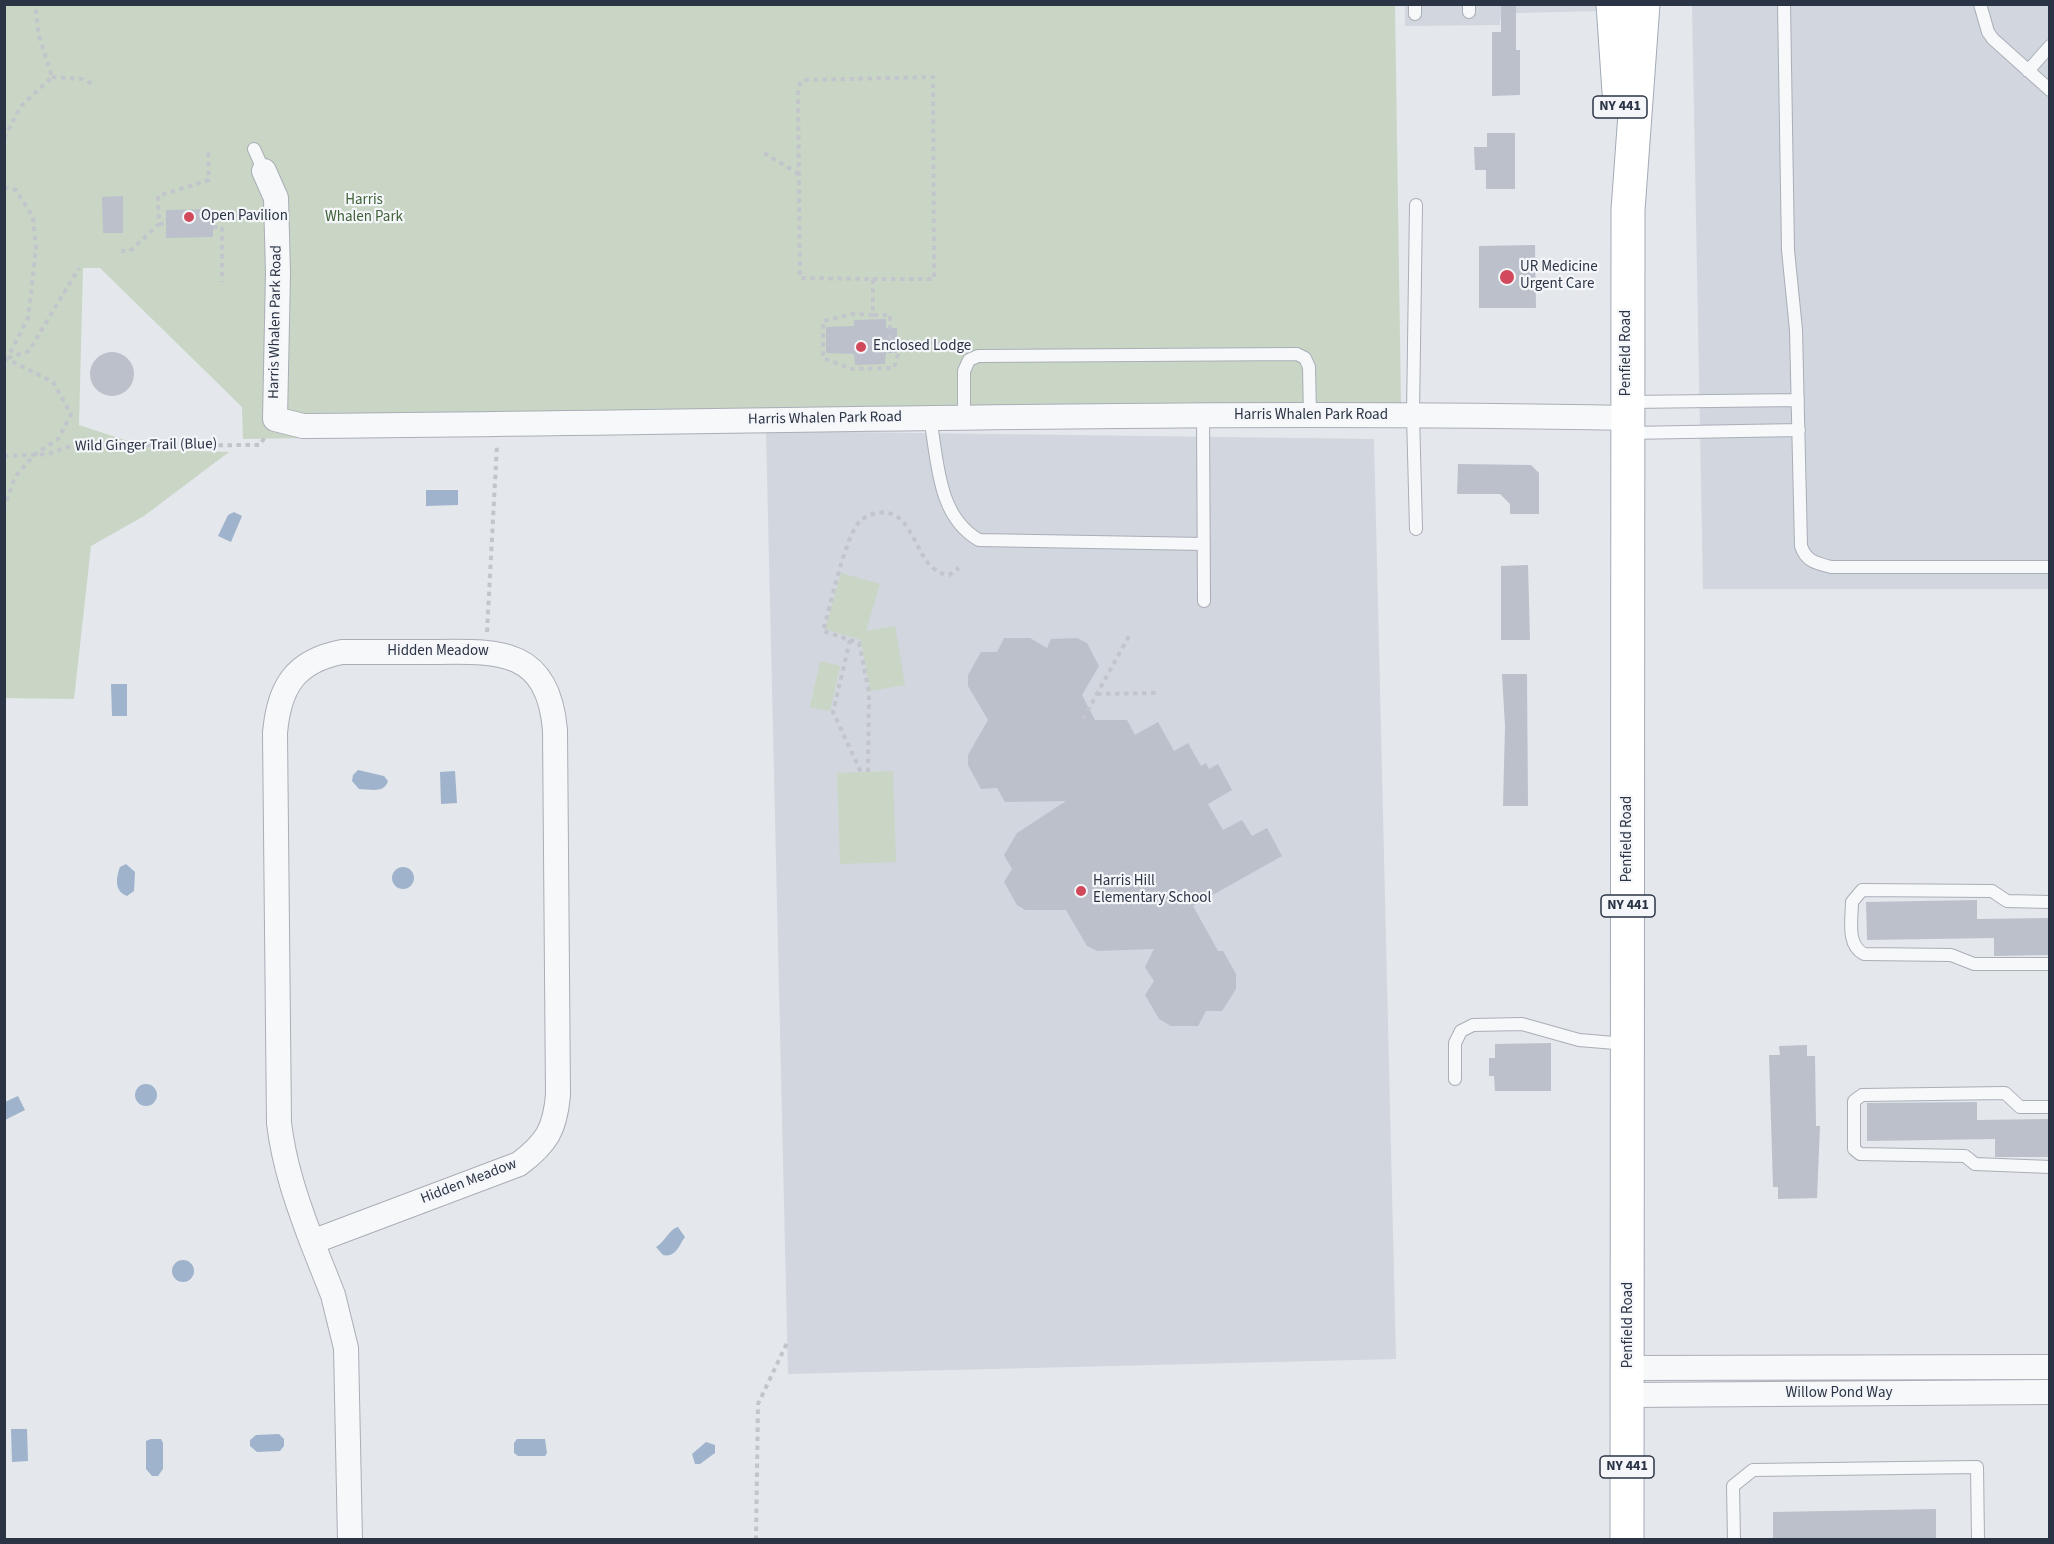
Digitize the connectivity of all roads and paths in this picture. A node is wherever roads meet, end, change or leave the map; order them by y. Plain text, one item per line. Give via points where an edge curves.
1 (35, 4) edge
2 (1613, 4) edge
3 (1784, 4) edge
4 (1980, 4) edge
5 (1649, 10) edge
6 (2049, 46) edge
7 (2028, 71) junction
8 (52, 77) junction
9 (95, 85) dead end
10 (2049, 90) edge
11 (4, 138) edge
12 (208, 148) dead end
13 (254, 149) dead end
14 (764, 153) dead end
15 (264, 171) joint
16 (799, 174) junction
17 (4, 187) edge
18 (1416, 205) dead end
19 (1628, 210) junction
20 (159, 224) junction
21 (166, 224) dead end
22 (213, 227) dead end
23 (121, 251) dead end
24 (79, 268) dead end
25 (873, 279) junction
26 (222, 282) dead end
27 (873, 315) junction
28 (897, 341) junction
29 (5, 360) edge
30 (969, 360) junction
31 (1798, 400) junction
32 (1203, 416) junction
33 (1310, 416) junction
34 (1413, 416) junction
35 (930, 418) junction
36 (964, 418) junction
37 (1627, 418) junction
38 (275, 419) junction
39 (498, 424) junction
40 (1798, 430) junction
41 (34, 455) junction
42 (4, 456) edge
43 (4, 508) edge
44 (1416, 529) dead end
45 (1204, 544) junction
46 (2049, 567) edge
47 (959, 568) dead end
48 (1204, 601) dead end
49 (1129, 636) dead end
50 (850, 640) junction
51 (486, 651) junction
52 (1158, 693) dead end
53 (1097, 694) junction
54 (1083, 719) dead end
55 (861, 772) dead end
56 (868, 772) dead end
57 (2049, 902) edge
58 (2049, 964) edge
59 (1629, 1044) junction
60 (1455, 1079) dead end
61 (2049, 1107) edge
62 (2049, 1167) edge
63 (312, 1242) junction
64 (787, 1343) dead end
65 (2049, 1368) edge
66 (1628, 1381) junction
67 (2049, 1392) edge
68 (350, 1539) edge
69 (756, 1539) edge
70 (1627, 1539) edge
71 (1734, 1539) edge
72 (1978, 1539) edge

1 - 8 path via 39,36
2 - 19 main road, Penfield Road / NY 441
3 - 31 lane via 1788,250
4 - 7 lane via 1993,39
5 - 19 main road, Penfield Road / NY 441 via 1638,69
6 - 7 lane
7 - 10 lane
8 - 9 path via 82,79
8 - 11 path via 21,106
12 - 20 path via 209,180 158,196
13 - 15 lane
14 - 16 path
15 - 38 street, Harris Whalen Park Road via 276,198
16 - 25 path via 800,278
16 - 25 path via 798,87 803,80 933,77 934,279
17 - 29 path via 16,190 33,217 36,249 28,318
18 - 34 lane
19 - 37 main road, Penfield Road / NY 441
20 - 21 path
20 - 23 path via 130,251
22 - 26 path via 222,227
24 - 29 path via 29,351
25 - 27 path
27 - 28 path via 890,315 890,341
27 - 28 path via 852,314 823,321 823,358 852,369 894,368
28 - 30 path via 956,345
29 - 41 path via 53,382 71,414 59,438
30 - 33 lane via 978,356 1297,354 1305,358 1309,367
30 - 36 lane via 964,371
31 - 37 lane
31 - 40 lane
32 - 33 street, Harris Whalen Park Road
32 - 36 street, Harris Whalen Park Road
32 - 45 lane
33 - 34 street, Harris Whalen Park Road
34 - 37 street, Harris Whalen Park Road
34 - 44 lane
35 - 36 street, Harris Whalen Park Road
35 - 39 street, Harris Whalen Park Road
35 - 45 lane via 944,495 952,517 979,540
37 - 40 lane
37 - 59 main road, Penfield Road / NY 441
38 - 39 street, Harris Whalen Park Road via 303,426
38 - 41 path, Wild Ginger Trail (Blue) via 260,445 70,446
39 - 51 path
40 - 46 lane via 1801,546 1804,556 1814,563 1831,567
41 - 42 path, Wild Ginger Trail (Blue)
41 - 43 path via 15,477
45 - 48 lane
47 - 50 path via 949,574 938,573 899,518 874,513 860,522 846,550 823,631
49 - 53 path
50 - 55 path via 833,712
50 - 56 path via 859,643 869,692
51 - 63 street, Hidden Meadow via 342,652 322,656 294,675 277,710 279,1123 292,1188
51 - 63 street, Hidden Meadow via 523,663 546,689 553,707 556,1116 538,1149 519,1164
52 - 53 path
53 - 54 path
57 - 58 lane via 2007,901 1992,891 1862,890 1852,902 1852,940 1864,954 1951,955 1974,964
59 - 60 lane via 1579,1040 1522,1023 1473,1025 1461,1031 1455,1043
59 - 66 main road, Penfield Road / NY 441
61 - 62 lane via 2020,1107 2005,1094 1862,1095 1854,1101 1854,1149 1860,1154 1965,1156 1975,1164
63 - 68 street, Hidden Meadow via 333,1295 346,1348
64 - 69 path via 758,1404
65 - 66 street, Willow Pond Way
66 - 67 street, Willow Pond Way
66 - 70 main road, Penfield Road / NY 441
71 - 72 lane via 1733,1486 1753,1470 1977,1467

